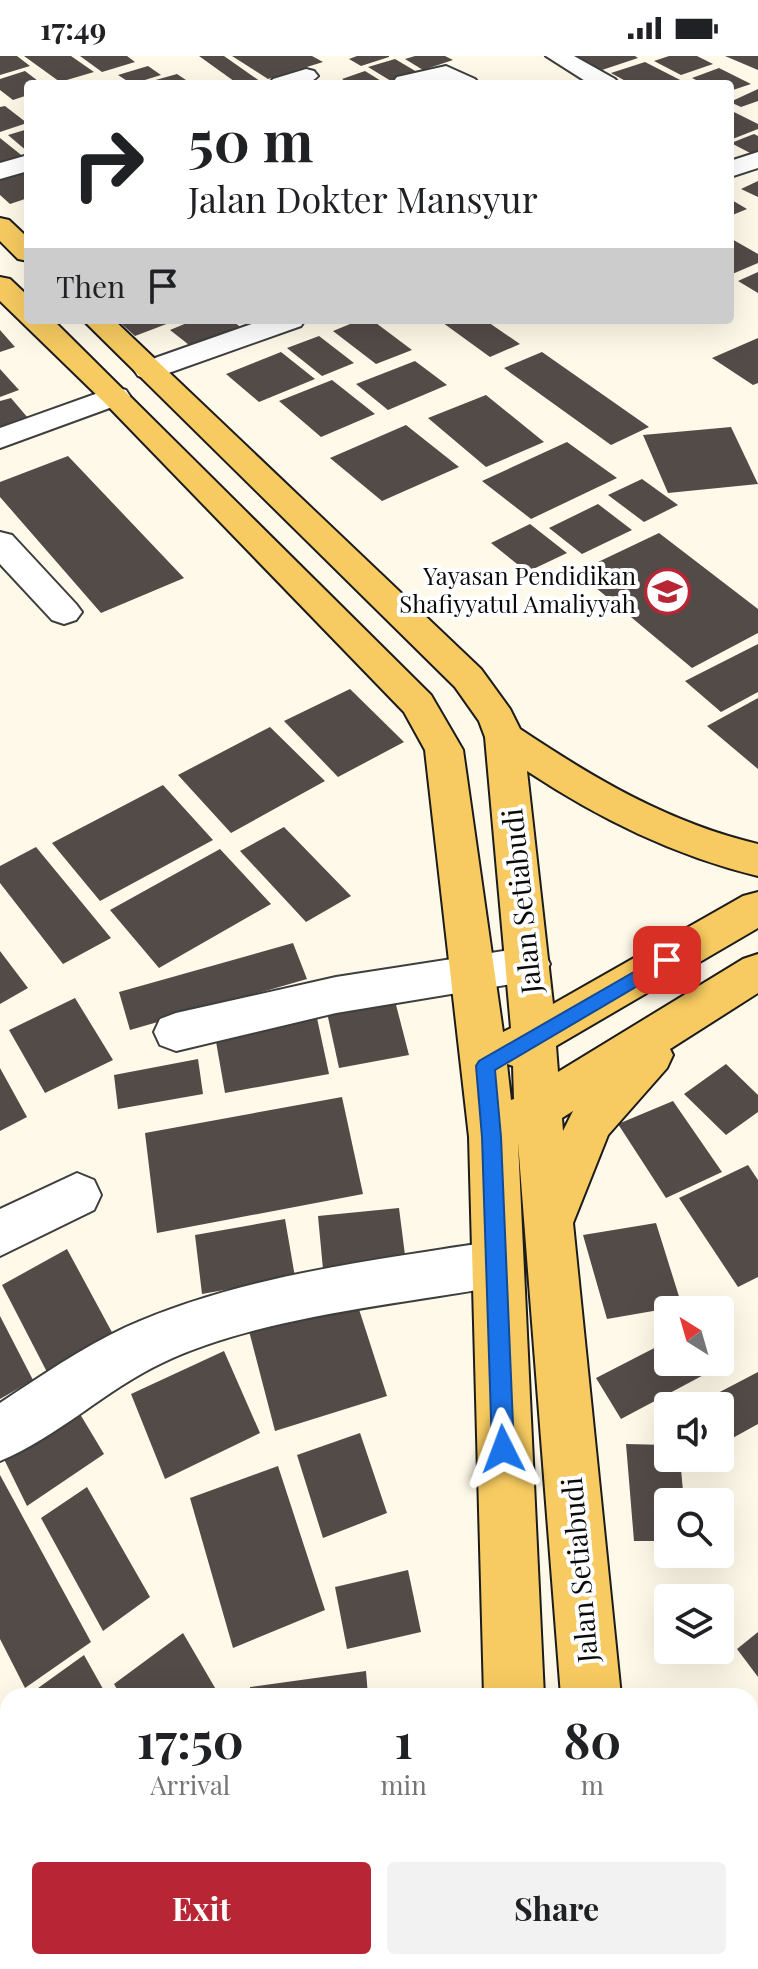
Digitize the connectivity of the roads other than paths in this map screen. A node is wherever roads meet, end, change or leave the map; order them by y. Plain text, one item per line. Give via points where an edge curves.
1 (557, 56) edge
2 (306, 76) dead end
3 (294, 80) edge
4 (414, 80) edge
5 (459, 80) edge
6 (600, 80) edge
7 (24, 164) edge
8 (0, 171) edge
9 (0, 226) edge
10 (24, 249) edge
11 (0, 285) edge
12 (24, 308) edge
13 (40, 324) edge
14 (101, 324) edge
15 (280, 324) edge
16 (149, 370) junction
17 (115, 396) junction
18 (0, 439) edge
19 (0, 543) edge
20 (64, 612) dead end
21 (504, 737) junction
22 (758, 860) edge
23 (758, 908) edge
24 (529, 964) junction
25 (758, 971) edge
26 (474, 972) junction
27 (688, 1015) junction
28 (176, 1032) dead end
29 (535, 1035) junction
30 (485, 1066) junction
31 (538, 1109) junction
32 (492, 1137) junction
33 (77, 1195) dead end
34 (548, 1225) junction
35 (0, 1233) edge
36 (495, 1264) junction
37 (0, 1434) edge
38 (514, 1688) edge
39 (590, 1688) edge

1 - 6 street
2 - 3 street
4 - 5 street via 444,73
7 - 8 street
9 - 10 main road
11 - 12 main road
13 - 17 main road, Jalan Setiabudi
14 - 16 main road, Jalan Setiabudi
15 - 16 street
16 - 21 main road, Jalan Setiabudi via 468,678
17 - 18 street
17 - 26 main road, Jalan Setiabudi via 418,704 435,730 448,771
19 - 20 street
21 - 22 main road via 631,818 719,852
21 - 24 main road, Jalan Setiabudi
23 - 29 main road
24 - 26 street
24 - 29 main road, Jalan Setiabudi
25 - 27 main road
26 - 28 street via 336,995
26 - 30 main road, Jalan Setiabudi
27 - 31 main road
27 - 34 main road via 590,1123
29 - 30 main road
29 - 31 main road, Jalan Setiabudi
30 - 32 main road, Jalan Setiabudi
31 - 32 main road
31 - 34 main road, Jalan Setiabudi
32 - 36 main road, Jalan Setiabudi
33 - 35 street
34 - 39 main road, Jalan Setiabudi
36 - 37 street via 295,1300 166,1336 120,1356
36 - 38 main road, Jalan Setiabudi

